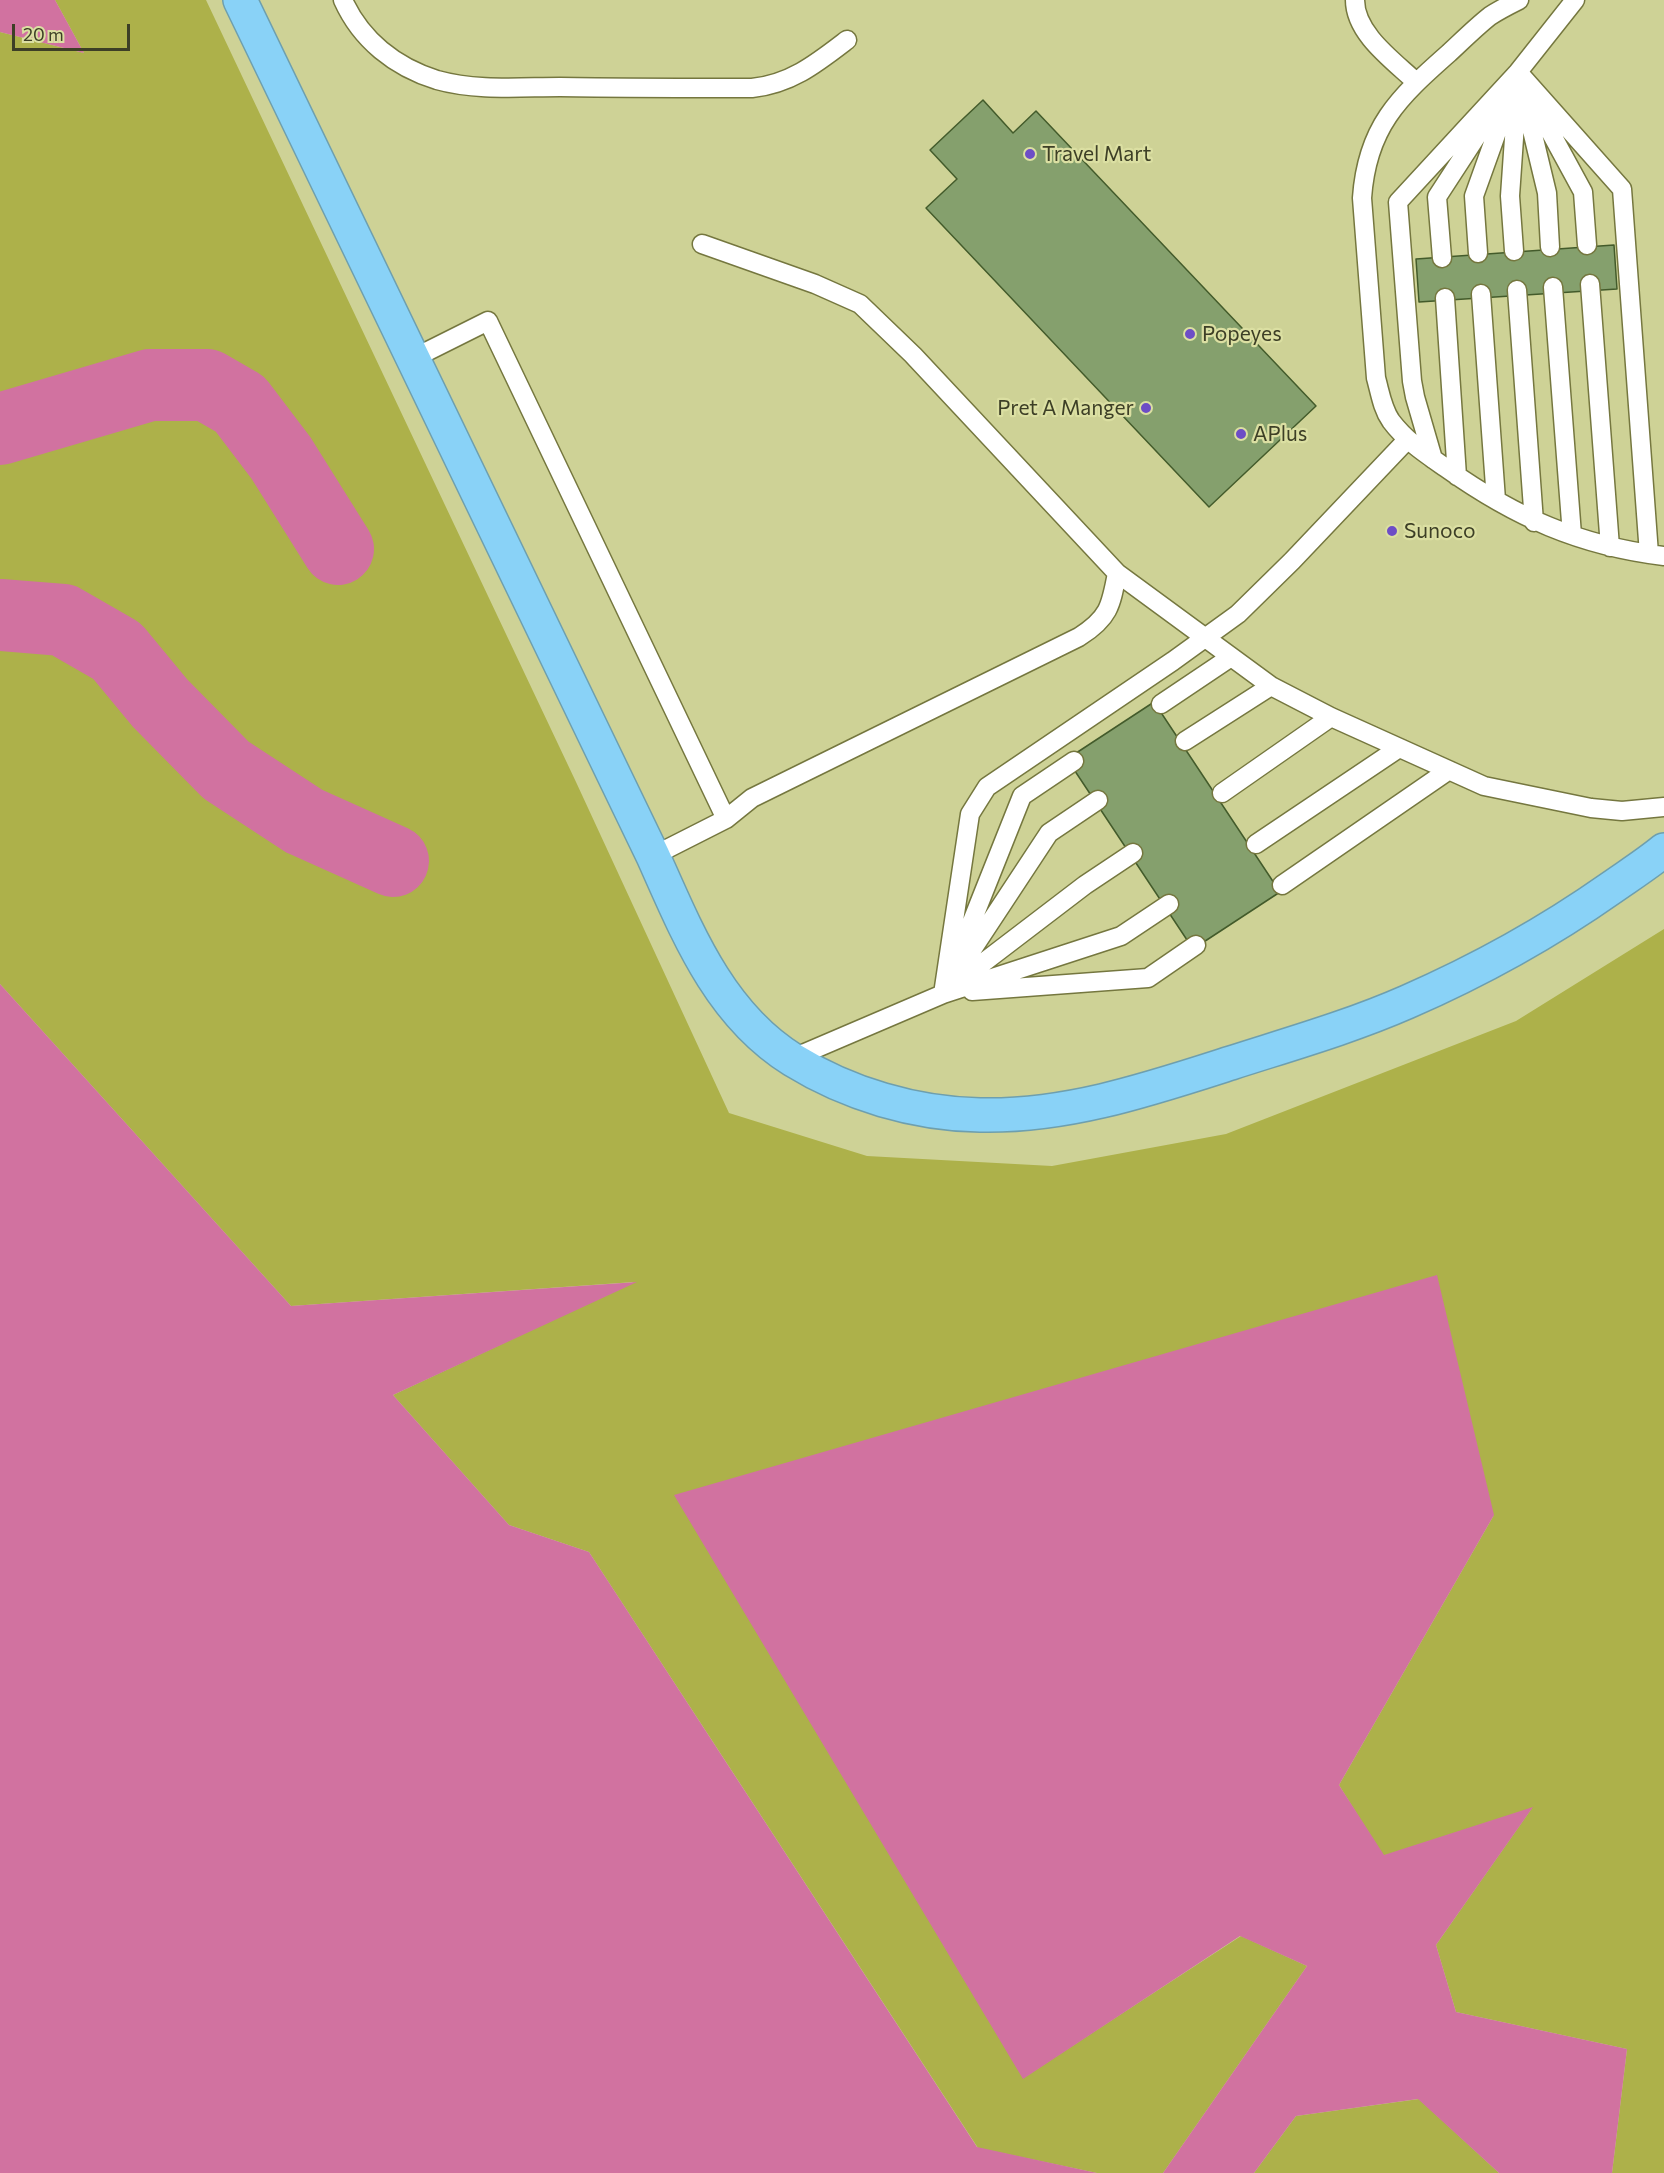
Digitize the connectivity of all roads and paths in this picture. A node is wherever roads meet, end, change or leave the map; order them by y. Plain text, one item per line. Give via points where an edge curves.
1 (240, 0) edge
2 (342, 0) edge
3 (1355, 0) edge
4 (1519, 0) edge
5 (1575, 0) edge
6 (847, 40) dead end
7 (1518, 72) junction
8 (1416, 82) junction
9 (702, 244) dead end
10 (1587, 245) dead end
11 (1550, 248) dead end
12 (1514, 251) dead end
13 (1478, 253) dead end
14 (1442, 258) dead end
15 (1590, 284) dead end
16 (1553, 286) dead end
17 (1517, 291) dead end
18 (1481, 294) dead end
19 (1445, 298) dead end
20 (414, 358) junction
21 (1407, 440) junction
22 (1433, 459) junction
23 (1457, 476) junction
24 (1496, 500) junction
25 (1534, 522) junction
26 (1572, 536) junction
27 (1610, 547) junction
28 (1657, 555) edge
29 (1117, 573) junction
30 (1205, 639) junction
31 (1231, 657) junction
32 (1271, 686) junction
33 (1161, 704) dead end
34 (1331, 717) junction
35 (1185, 741) dead end
36 (1399, 748) junction
37 (1074, 761) dead end
38 (1449, 770) junction
39 (1222, 793) dead end
40 (1098, 800) dead end
41 (1664, 807) edge
42 (726, 819) junction
43 (1256, 844) dead end
44 (1664, 850) edge
45 (1133, 853) dead end
46 (653, 856) junction
47 (1282, 885) dead end
48 (1169, 904) dead end
49 (1196, 945) dead end
50 (943, 994) junction
51 (791, 1059) junction

1 - 20 highway
2 - 6 lane via 365,36 390,58 413,71 458,85 770,86 805,71
3 - 8 lane via 1362,26
4 - 8 lane via 1491,16
5 - 7 lane
7 - 10 lane via 1583,192
7 - 11 lane via 1547,192
7 - 12 lane via 1510,196
7 - 13 lane via 1474,196
7 - 14 lane via 1437,197
7 - 22 lane via 1398,202 1412,381
7 - 28 lane via 1622,189
8 - 21 lane via 1376,135 1362,198 1376,378 1390,419
9 - 29 lane via 860,304 913,355
15 - 27 lane
16 - 26 lane
17 - 25 lane
18 - 24 lane
19 - 23 lane
20 - 42 lane via 488,321
20 - 46 highway
21 - 22 lane
21 - 30 lane via 1266,588
22 - 23 lane
23 - 24 lane
24 - 25 lane
25 - 26 lane
26 - 27 lane
27 - 28 lane
29 - 30 lane
29 - 42 lane via 1107,612 1088,632 752,798
30 - 31 lane
30 - 50 lane via 987,787 970,814
31 - 32 lane
31 - 33 lane
32 - 34 lane
32 - 35 lane
34 - 36 lane
34 - 39 lane
36 - 38 lane
36 - 43 lane
37 - 50 lane via 1022,796
38 - 41 lane via 1484,786 1591,808 1622,811
38 - 47 lane
40 - 50 lane via 1049,833
42 - 46 lane
44 - 51 highway via 1584,907 1496,960 1407,1002 1349,1025 1123,1097 1012,1115 952,1114 861,1093
45 - 50 lane
46 - 51 highway via 691,939 729,1002 749,1025
48 - 50 lane via 1121,936
49 - 50 lane via 1148,978
50 - 51 lane

